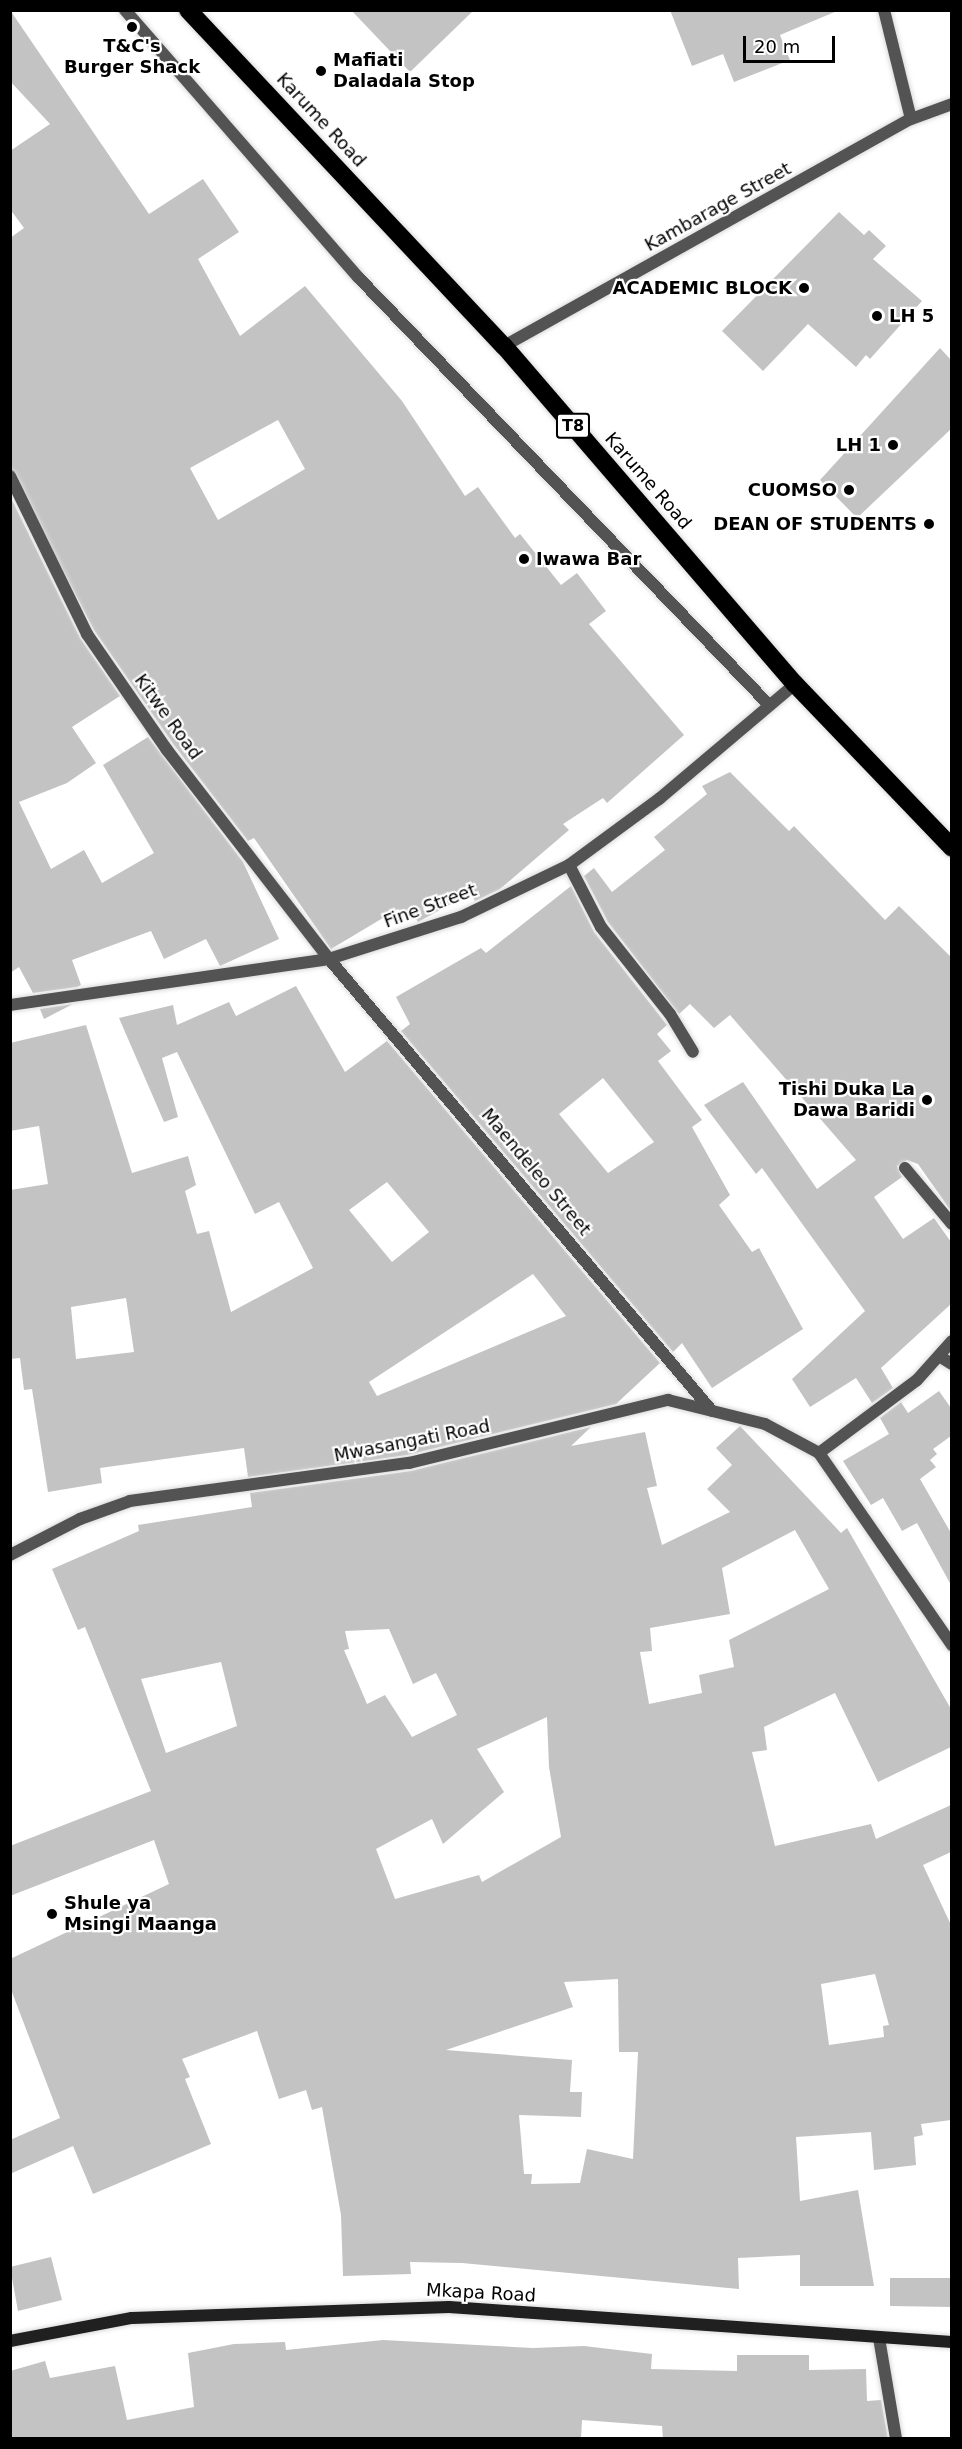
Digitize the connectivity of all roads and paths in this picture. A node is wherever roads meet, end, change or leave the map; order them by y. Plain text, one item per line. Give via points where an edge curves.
1 (125, 10) edge
2 (188, 10) edge
3 (884, 10) edge
4 (951, 104) edge
5 (911, 120) junction
6 (504, 346) junction
7 (10, 476) edge
8 (795, 684) junction
9 (768, 704) junction
10 (951, 848) edge
11 (569, 865) junction
12 (329, 959) junction
13 (10, 1005) edge
14 (693, 1052) dead end
15 (905, 1168) dead end
16 (951, 1224) edge
17 (951, 1341) edge
18 (939, 1356) junction
19 (951, 1364) edge
20 (712, 1411) junction
21 (819, 1453) junction
22 (10, 1555) edge
23 (951, 1646) edge
24 (879, 2338) junction
25 (10, 2342) edge
26 (951, 2342) edge
27 (896, 2439) edge

1 - 9 street via 390,312
2 - 6 highway, Karume Road / T8
3 - 5 street
4 - 5 street, Kambarage Street
5 - 6 street, Kambarage Street
6 - 8 highway, Karume Road / T8
7 - 12 street, Kitwe Road via 87,634 167,750
8 - 9 street, Fine Street
8 - 10 highway, Karume Road / T8
9 - 11 street, Fine Street via 659,799
11 - 12 street, Fine Street via 461,917
11 - 14 street via 601,927 670,1014
12 - 13 street, Fine Street
12 - 20 street, Maendeleo Street
15 - 16 street
17 - 18 street
18 - 19 street
18 - 21 street via 917,1380
20 - 21 street, Mwasangati Road via 765,1424
20 - 22 street, Mwasangati Road via 668,1400 410,1463 130,1501 80,1519
21 - 23 street
24 - 25 street, Mkapa Road via 449,2307 132,2318
24 - 26 street, Mkapa Road
24 - 27 street

